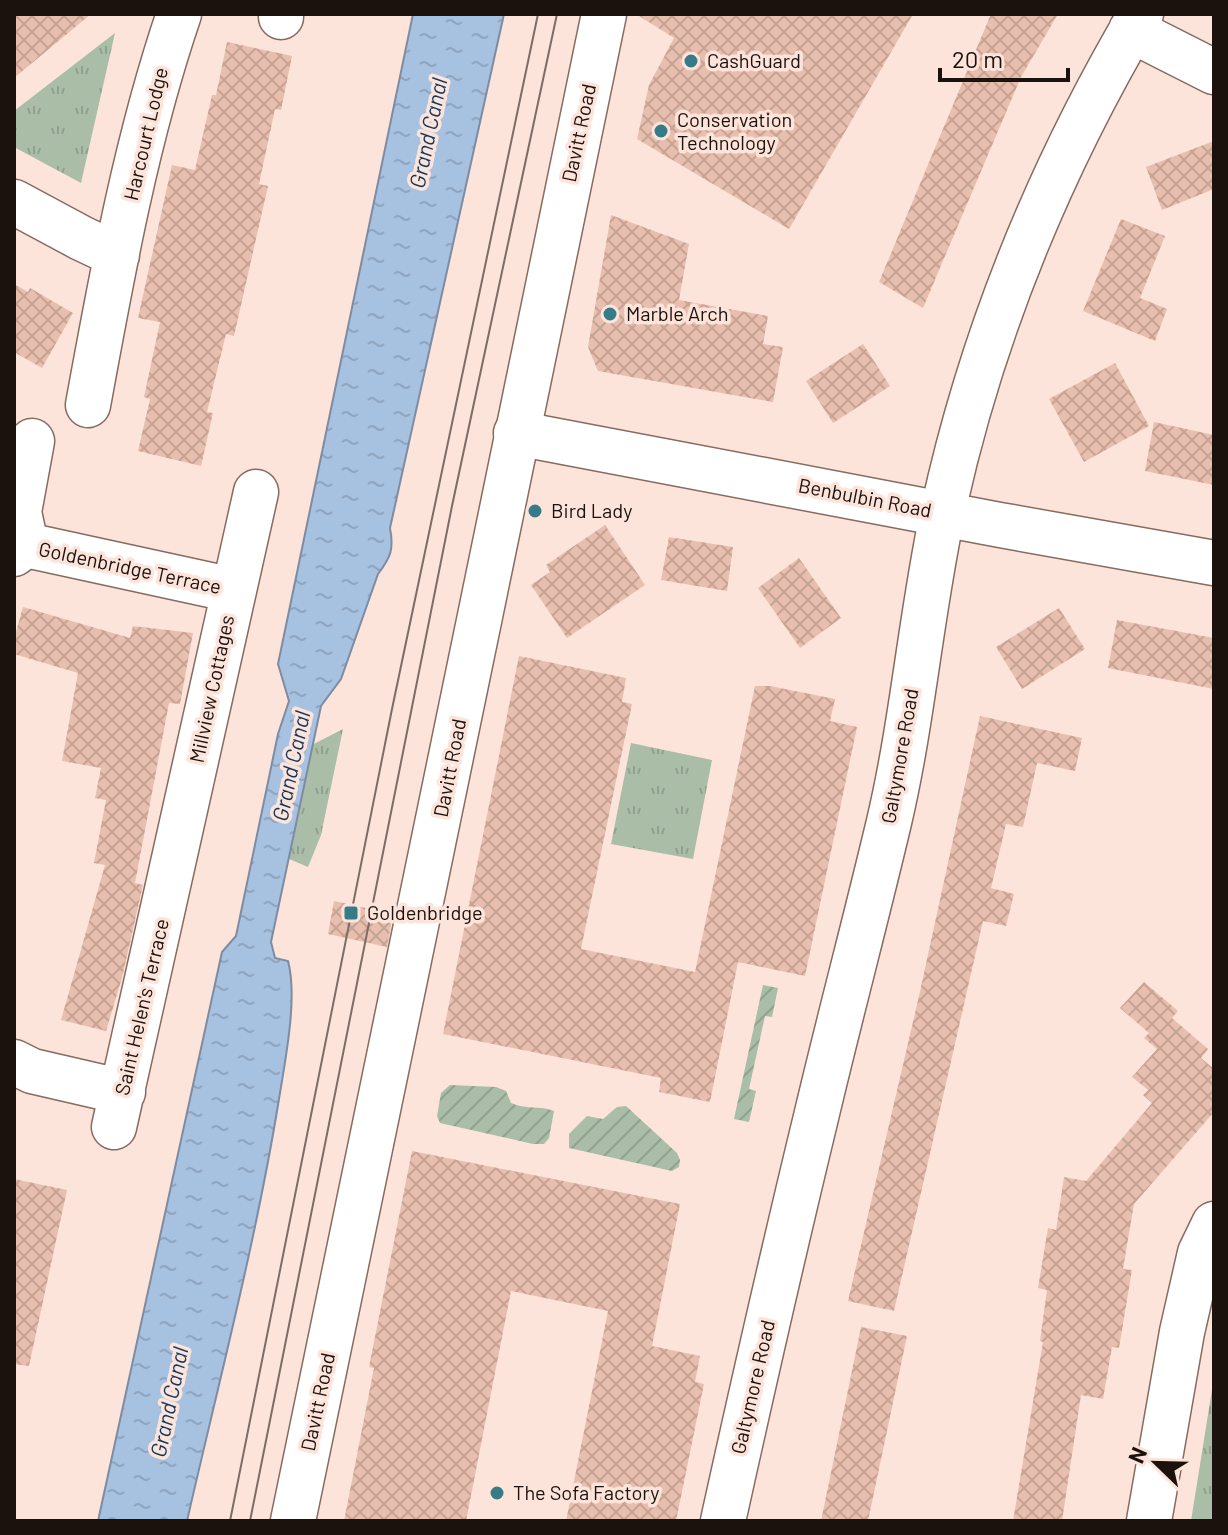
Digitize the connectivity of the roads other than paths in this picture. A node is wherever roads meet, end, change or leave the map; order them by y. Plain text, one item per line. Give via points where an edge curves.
1 (179, 14) edge
2 (604, 14) edge
3 (1136, 22) edge
4 (1214, 72) edge
5 (14, 202) edge
6 (117, 255) junction
7 (88, 405) dead end
8 (516, 433) junction
9 (32, 441) dead end
10 (256, 492) dead end
11 (943, 512) junction
12 (20, 550) edge
13 (1214, 563) edge
14 (233, 590) junction
15 (169, 886) joint
16 (14, 1062) edge
17 (1214, 1224) edge
18 (293, 1521) edge
19 (723, 1521) edge
20 (1149, 1521) edge

1 - 6 street, Harcourt Lodge via 160,68
2 - 8 street, Davitt Road
3 - 4 street
3 - 11 street, Galtymore Road via 1059,167 1013,278 975,382
5 - 6 street
6 - 7 street, Harcourt Lodge
8 - 11 street, Benbulbin Road
8 - 18 street, Davitt Road
9 - 12 street, Goldenbridge Terrace via 19,512
10 - 14 street, Millview Cottages
11 - 13 street, Benbulbin Road
11 - 19 street, Galtymore Road via 890,817
12 - 14 street, Goldenbridge Terrace
14 - 15 street, Millview Cottages
15 - 16 street, Saint Helen's Terrace via 119,1110
17 - 20 street via 1200,1253 1182,1332

